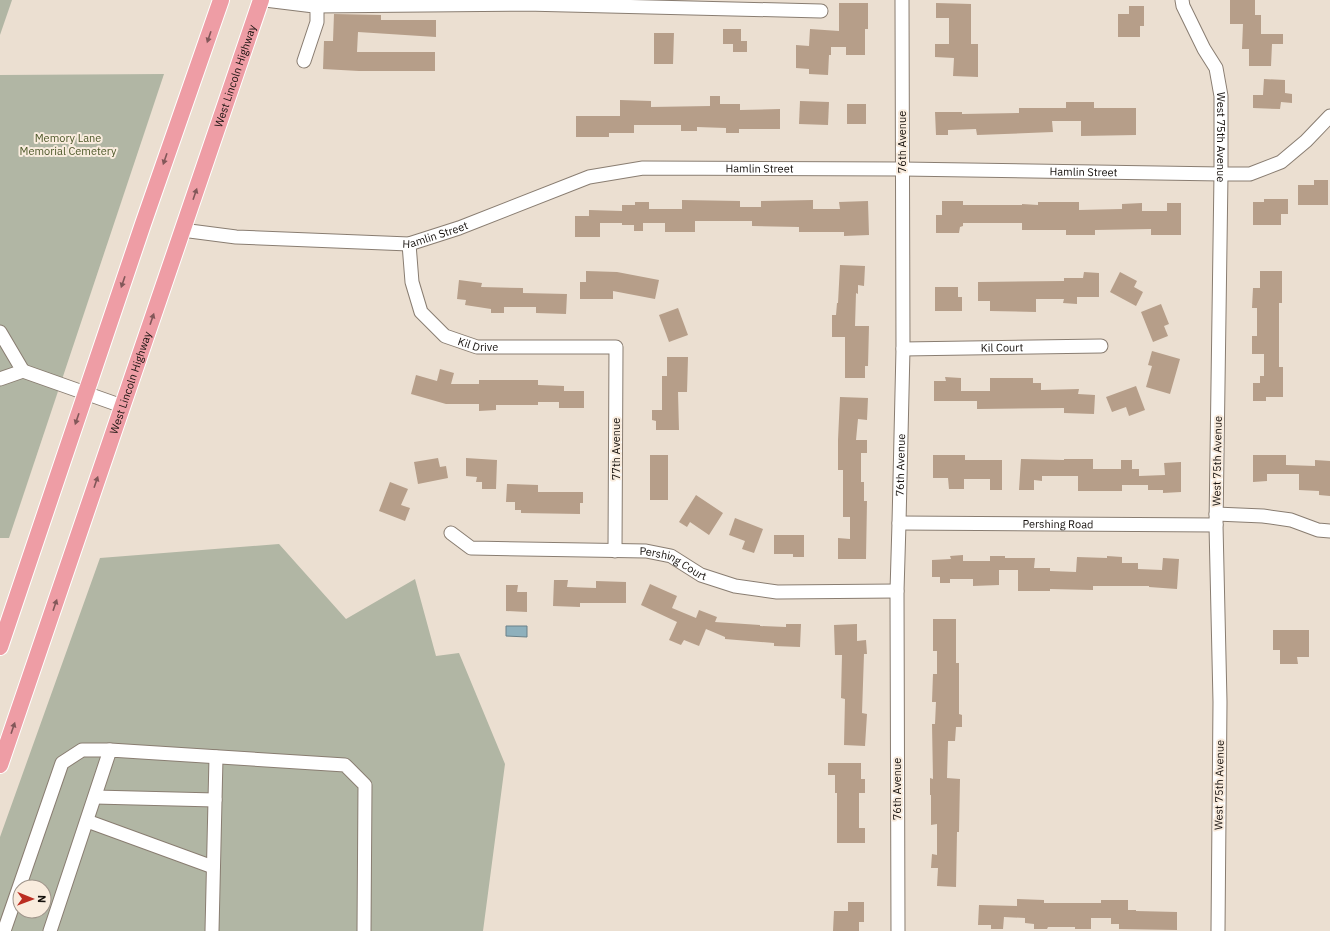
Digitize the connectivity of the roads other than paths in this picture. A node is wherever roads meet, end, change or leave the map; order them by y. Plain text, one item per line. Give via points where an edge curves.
1 (222, 0) edge
2 (261, 0) edge
3 (265, 0) edge
4 (902, 0) edge
5 (1182, 0) edge
6 (314, 6) junction
7 (821, 11) dead end
8 (304, 61) dead end
9 (1330, 116) edge
10 (902, 169) junction
11 (1220, 174) junction
12 (182, 230) junction
13 (409, 244) junction
14 (0, 332) edge
15 (1101, 346) dead end
16 (616, 347) joint
17 (903, 349) junction
18 (23, 371) junction
19 (0, 379) edge
20 (85, 394) junction
21 (122, 406) junction
22 (1216, 520) junction
23 (900, 523) junction
24 (1330, 531) edge
25 (451, 533) dead end
26 (615, 551) junction
27 (897, 591) junction
28 (0, 647) edge
29 (110, 750) junction
30 (216, 757) junction
31 (0, 765) edge
32 (95, 797) junction
33 (215, 800) junction
34 (86, 821) junction
35 (213, 867) junction
36 (4, 931) edge
37 (50, 931) edge
38 (212, 931) edge
39 (364, 931) edge
40 (898, 931) edge
41 (1218, 931) edge

1 -> 20 main road
12 -> 2 main road, West Lincoln Highway
3 - 6 street
4 - 10 street, 76th Avenue
5 - 11 street, West 75th Avenue via 1182,6 1216,68 1220,96
6 - 7 street via 525,4
6 - 8 street via 317,11 317,22
9 - 11 street, Hamlin Street via 1281,162 1250,174
10 - 11 street, Hamlin Street
10 - 13 street, Hamlin Street via 643,168 589,177 459,228
10 - 17 street, 76th Avenue
11 - 22 street, West 75th Avenue
12 - 13 street, Hamlin Street via 236,237
21 -> 12 main road, West Lincoln Highway
13 - 16 street, Kil Drive via 412,282 421,312 445,336 477,347
14 - 18 street
15 - 17 street, Kil Court
16 - 26 street, 77th Avenue
17 - 23 street, 76th Avenue
18 - 19 street
18 - 20 street
20 - 21 street
20 -> 28 main road
31 -> 21 main road, West Lincoln Highway
22 - 23 street, Pershing Road
22 - 24 street, Pershing Road via 1263,516 1291,520 1318,530
22 - 41 street, West 75th Avenue via 1220,702
23 - 27 street, 76th Avenue
25 - 26 street, Pershing Court via 470,548
26 - 27 street, Pershing Court via 646,551 671,556 701,575 735,586 777,592
27 - 40 street, 76th Avenue
29 - 30 street
29 - 32 street
29 - 36 street via 82,750 62,763
30 - 33 street
30 - 39 street via 345,765 365,785
32 - 33 street
32 - 34 street
33 - 35 street
34 - 35 street
34 - 37 street
35 - 38 street

